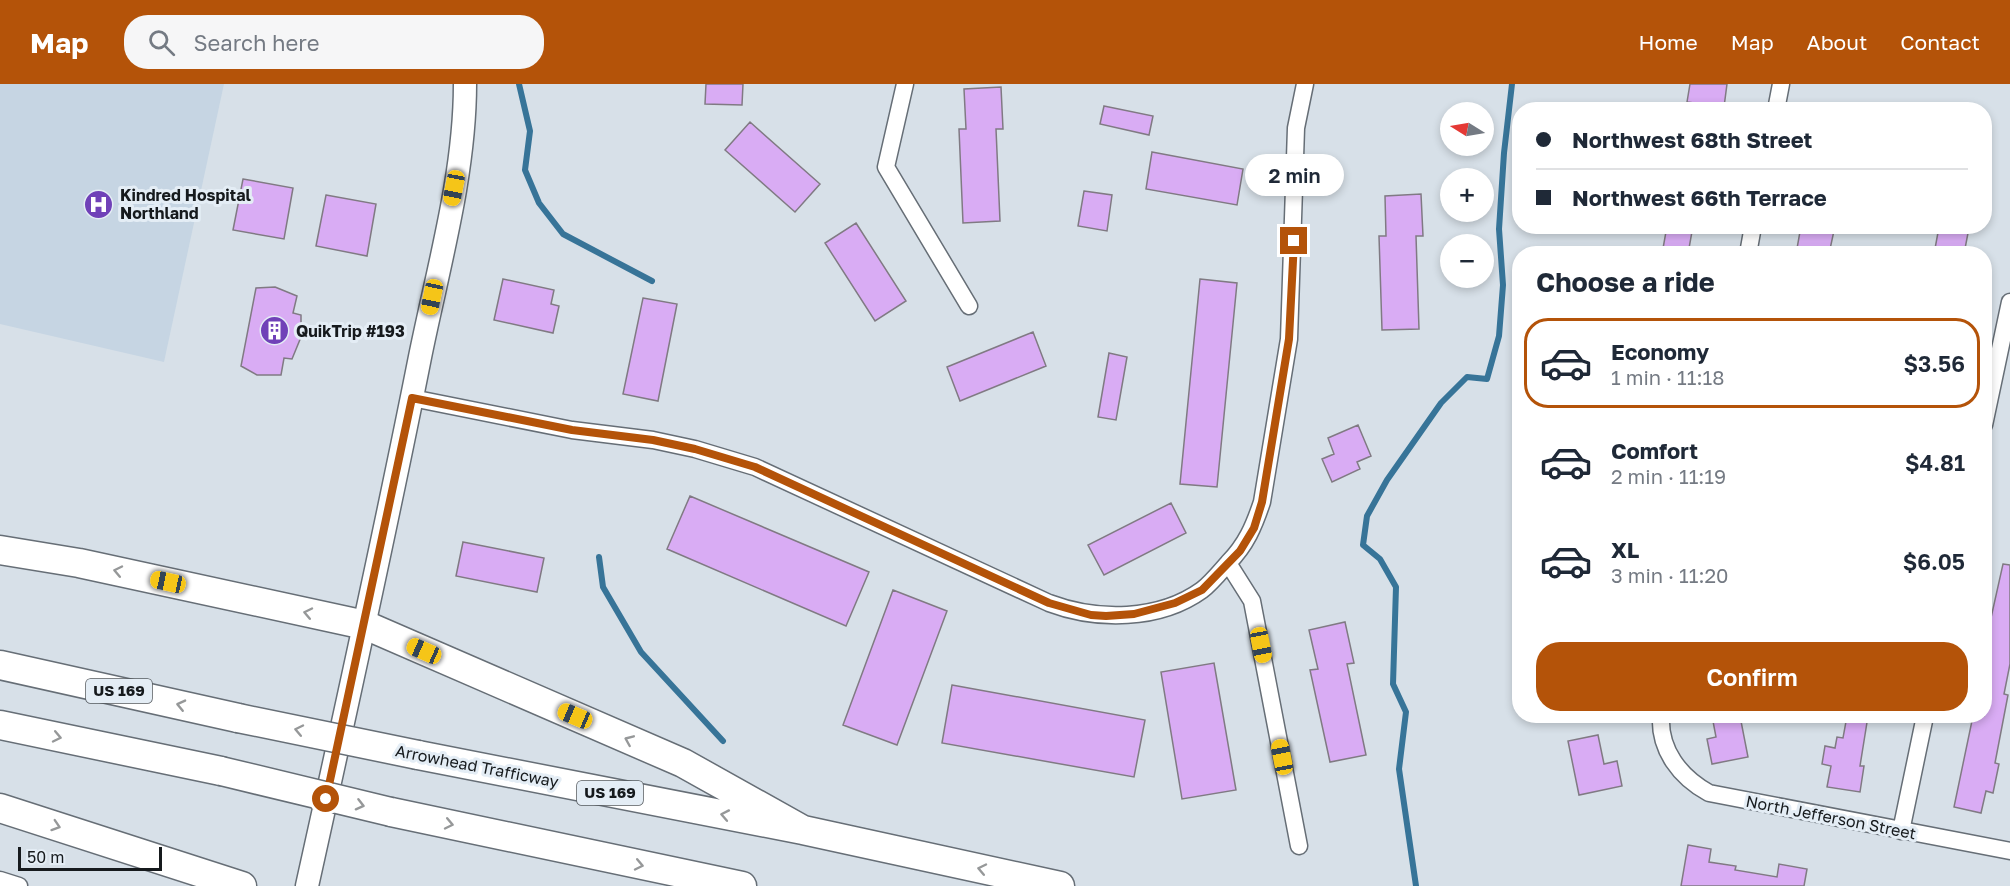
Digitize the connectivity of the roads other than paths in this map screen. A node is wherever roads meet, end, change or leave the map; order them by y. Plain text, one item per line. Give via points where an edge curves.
1 (465, 84) edge
2 (905, 84) edge
3 (1305, 84) edge
4 (1781, 84) edge
5 (1778, 102) edge
6 (2010, 302) edge
7 (969, 306) dead end
8 (1992, 387) edge
9 (412, 398) junction
10 (0, 550) edge
11 (1228, 563) junction
12 (365, 625) junction
13 (0, 665) edge
14 (1661, 723) edge
15 (1923, 723) edge
16 (0, 725) edge
17 (0, 808) edge
18 (803, 830) junction
19 (1901, 831) junction
20 (1299, 846) dead end
21 (2010, 851) edge
22 (0, 880) edge
23 (19, 886) edge
24 (242, 886) edge
25 (307, 886) edge
26 (742, 886) edge
27 (1060, 886) edge

1 - 9 main road via 459,165
2 - 7 street via 886,167
3 - 11 street via 1296,128 1289,339 1262,502 1254,528
4 - 5 street
6 - 8 street
9 - 11 street via 572,430 653,440 755,467 1049,603 1091,615 1134,614 1163,608 1202,590
9 - 12 main road
12 -> 10 highway via 79,563
11 - 20 street via 1252,601
18 -> 12 highway via 682,763
12 - 25 main road
18 -> 13 highway, Arrowhead Trafficway / US 169, bridge via 418,755
14 - 19 street, North Jefferson Street via 1668,753 1687,779 1709,793
15 - 19 street
16 -> 26 highway, bridge
17 -> 24 highway
27 -> 18 highway, Arrowhead Trafficway / US 169
19 - 21 street, North Jefferson Street
22 - 23 street

